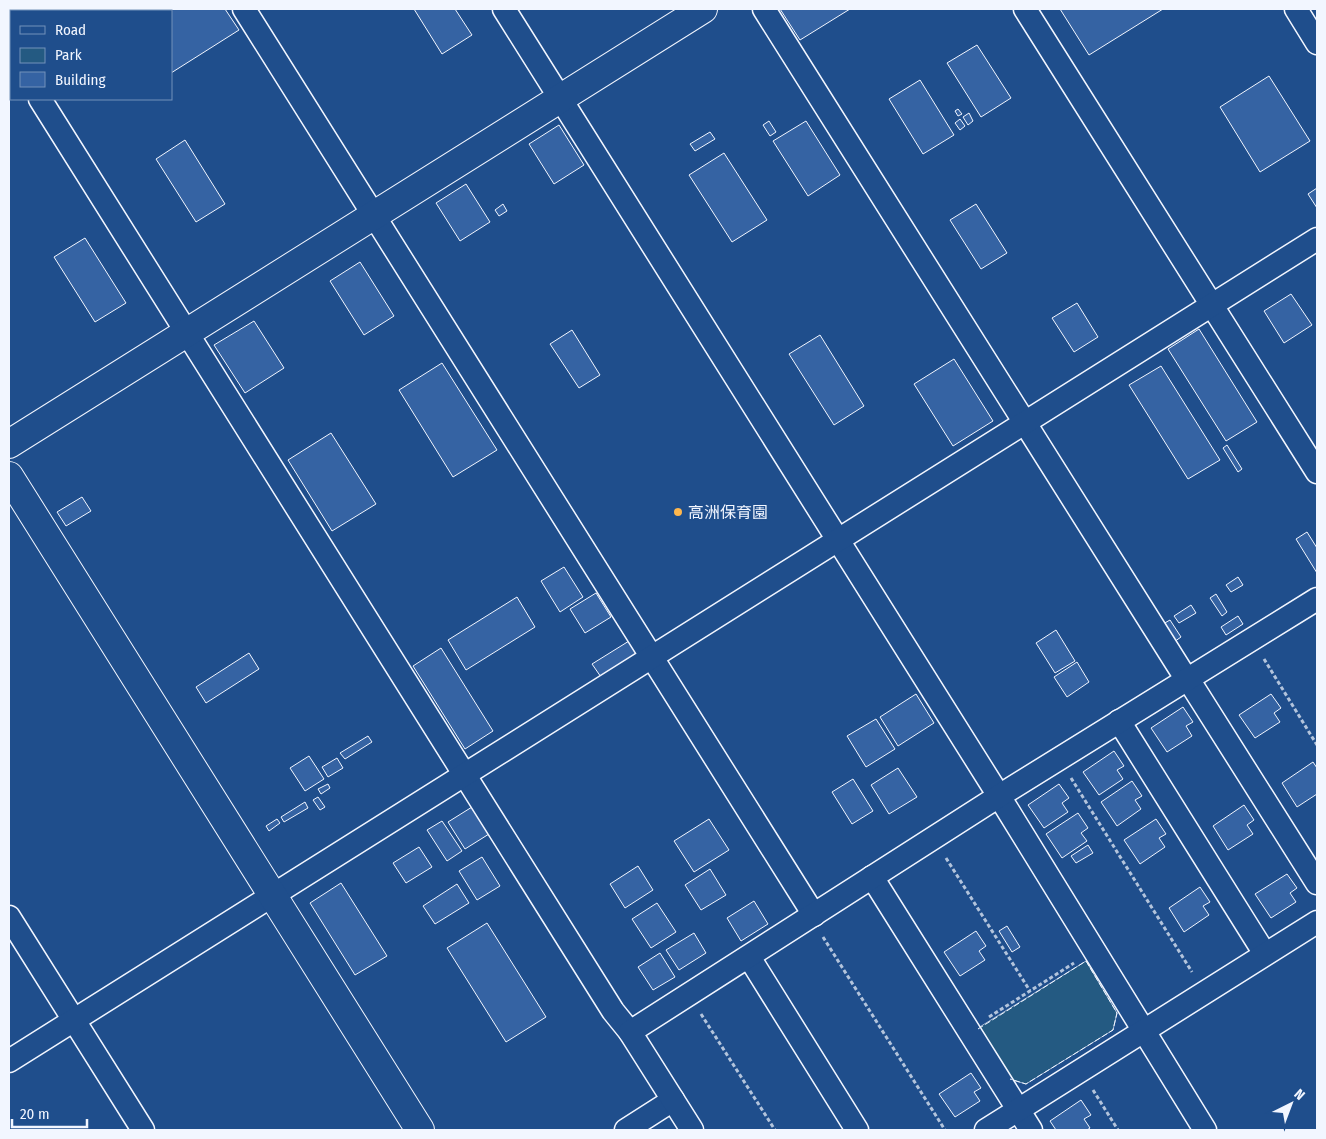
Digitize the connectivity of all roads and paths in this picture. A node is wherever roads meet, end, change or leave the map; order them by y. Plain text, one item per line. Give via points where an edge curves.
1 (244, 9) edge
2 (504, 9) edge
3 (703, 9) edge
4 (764, 9) edge
5 (1025, 9) edge
6 (1296, 9) edge
7 (1317, 43) edge
8 (560, 98) junction
9 (41, 100) edge
10 (373, 216) junction
11 (1317, 239) edge
12 (1211, 306) junction
13 (187, 332) junction
14 (1024, 423) junction
15 (9, 444) edge
16 (1317, 472) edge
17 (9, 476) edge
18 (838, 539) junction
19 (1316, 602) edge
20 (1251, 640) junction
21 (651, 657) junction
22 (1188, 679) junction
23 (1119, 721) junction
24 (1317, 745) edge
25 (1058, 759) junction
26 (465, 774) junction
27 (999, 796) junction
28 (934, 839) junction
29 (872, 877) junction
30 (1317, 882) edge
31 (272, 895) junction
32 (812, 916) junction
33 (9, 917) edge
34 (1317, 922) edge
35 (1094, 950) junction
36 (1265, 954) junction
37 (749, 957) junction
38 (1030, 991) junction
39 (1205, 993) junction
40 (689, 994) junction
41 (74, 1020) junction
42 (968, 1030) junction
43 (1143, 1031) junction
44 (630, 1032) junction
45 (9, 1061) edge
46 (1081, 1070) junction
47 (673, 1100) junction
48 (1018, 1110) junction
49 (144, 1130) edge
50 (420, 1130) edge
51 (626, 1130) edge
52 (692, 1130) edge
53 (775, 1130) edge
54 (857, 1130) edge
55 (945, 1130) edge
56 (986, 1130) edge
57 (1031, 1130) edge
58 (1118, 1130) edge
59 (1205, 1130) edge

1 - 10 street
2 - 8 street
3 - 8 street
4 - 14 street
5 - 12 street
6 - 7 street
8 - 10 street
8 - 18 street
9 - 13 street
10 - 13 street
10 - 21 street
11 - 12 street
12 - 14 street
12 - 16 street
13 - 15 street
13 - 26 street
14 - 18 street
14 - 22 street
17 - 31 street
18 - 21 street
18 - 27 street
19 - 20 street
20 - 22 street
20 - 24 path
21 - 26 street
21 - 32 street
22 - 23 street
22 - 30 street
23 - 25 street
23 - 36 street
25 - 27 street
25 - 39 path
26 - 31 street
26 - 44 street via 613,1011
27 - 28 street
27 - 35 street
28 - 29 street
28 - 38 path
29 - 32 street
29 - 42 street
31 - 41 street
31 - 50 street
32 - 37 street
32 - 55 path
33 - 41 street
34 - 36 street
35 - 38 path
35 - 43 street
36 - 39 street
37 - 40 street
37 - 54 street
38 - 42 path
39 - 43 street
40 - 44 street
40 - 53 path
41 - 45 street
41 - 49 street
42 - 48 street
43 - 46 street
43 - 59 street
44 - 47 street
46 - 48 street
46 - 58 path
47 - 51 street
47 - 52 street
48 - 56 street
48 - 57 street

